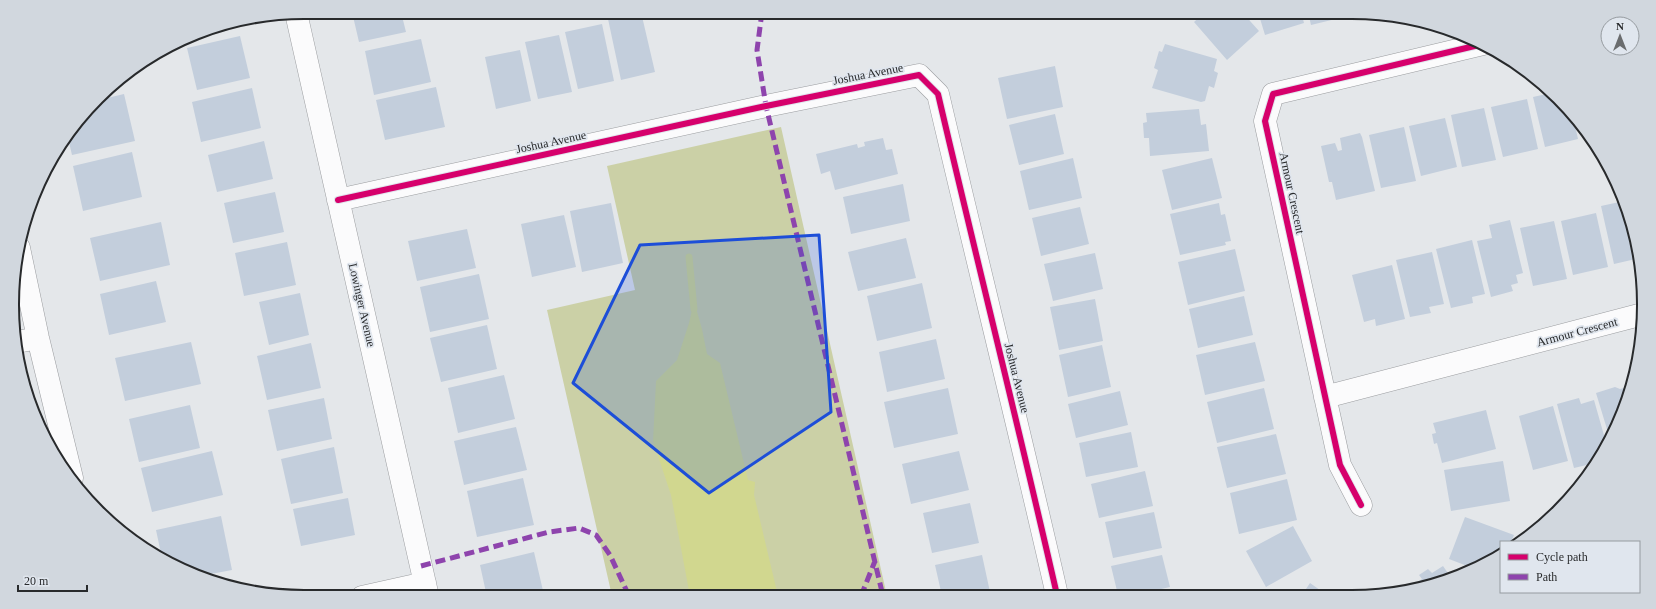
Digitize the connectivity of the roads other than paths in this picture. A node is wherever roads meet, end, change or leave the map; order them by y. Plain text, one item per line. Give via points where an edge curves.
1 (297, 19) edge
2 (1474, 46) edge
3 (338, 200) junction
4 (22, 262) edge
5 (1636, 316) edge
6 (38, 338) junction
7 (21, 341) edge
8 (1325, 397) junction
9 (69, 466) edge
10 (1361, 505) dead end
11 (427, 590) edge
12 (1056, 590) edge

1 - 3 street, Lowinger Avenue
2 - 8 street, Armour Crescent via 1273,94 1265,121
3 - 11 street, Lowinger Avenue
3 - 12 street, Joshua Avenue via 919,74 938,94
4 - 6 street
5 - 8 street, Armour Crescent
6 - 7 street
6 - 9 street
8 - 10 street, Armour Crescent via 1340,465

